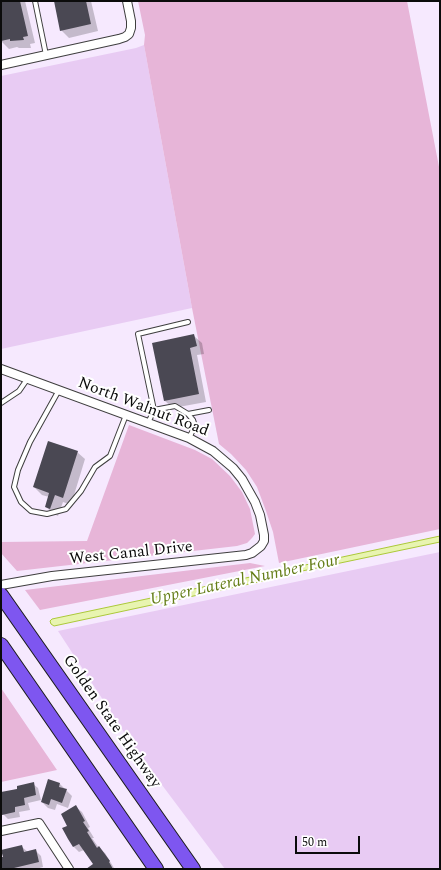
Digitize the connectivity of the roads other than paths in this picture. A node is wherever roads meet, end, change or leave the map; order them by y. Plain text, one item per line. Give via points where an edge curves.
1 (35, 1) edge
2 (127, 1) edge
3 (46, 55) junction
4 (1, 64) edge
5 (188, 322) dead end
6 (1, 369) edge
7 (28, 378) junction
8 (59, 390) junction
9 (1, 403) edge
10 (154, 410) junction
11 (209, 410) dead end
12 (188, 414) junction
13 (126, 415) junction
14 (148, 423) junction
15 (189, 438) junction
16 (261, 546) joint
17 (1, 585) edge
18 (1, 595) edge
19 (1, 645) edge
20 (1, 831) edge
21 (69, 869) edge
22 (156, 869) edge
23 (193, 869) edge

1 - 3 lane
2 - 3 street via 131,21 129,34 119,39
3 - 4 street
5 - 10 lane via 138,334
6 - 7 street, North Walnut Road
7 - 8 street, North Walnut Road
7 - 9 lane via 19,391
8 - 13 street, North Walnut Road
8 - 13 lane via 30,442 18,470 14,487 21,502 30,511 47,514 66,509 95,467 110,456
10 - 12 lane via 175,406
10 - 14 lane
11 - 12 lane
12 - 15 lane via 195,426
13 - 14 street, North Walnut Road
14 - 15 street, North Walnut Road
15 - 16 street, North Walnut Road via 222,457 242,479 260,515 264,535
16 - 17 street, West Canal Drive via 246,555 52,576
18 - 23 highway, Golden State Highway
19 - 22 highway
20 - 21 street via 39,823

